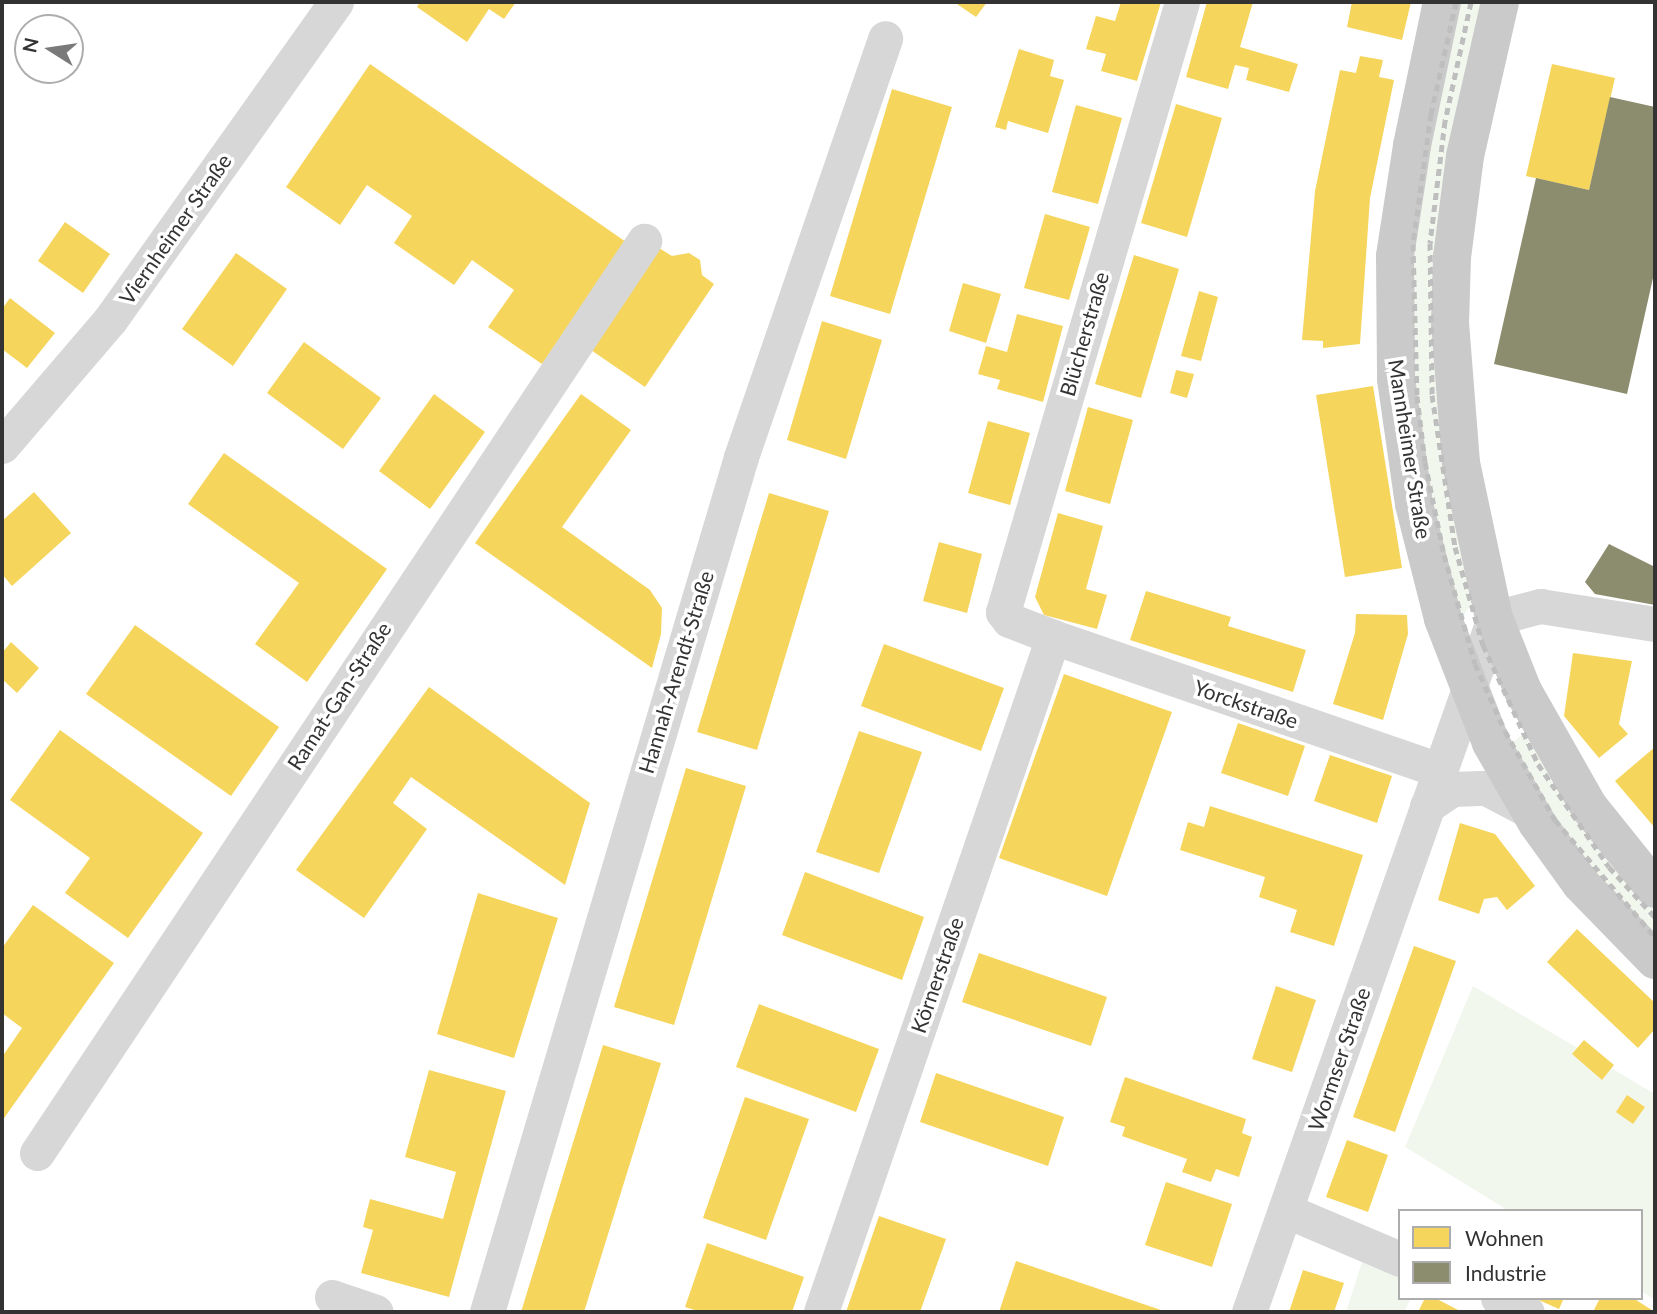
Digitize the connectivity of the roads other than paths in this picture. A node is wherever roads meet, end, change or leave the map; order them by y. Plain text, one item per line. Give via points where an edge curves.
1 (336, 2) edge
2 (1182, 2) edge
3 (1442, 2) edge
4 (1500, 2) edge
5 (886, 38) dead end
6 (644, 241) dead end
7 (2, 446) edge
8 (1494, 618) junction
9 (1655, 624) edge
10 (1054, 637) junction
11 (1468, 685) junction
12 (1439, 770) junction
13 (1427, 806) junction
14 (1530, 811) junction
15 (1655, 889) edge
16 (1655, 960) edge
17 (37, 1153) dead end
18 (1287, 1211) junction
19 (1398, 1258) edge
20 (332, 1297) dead end
21 (1502, 1300) edge
22 (376, 1312) edge
23 (487, 1312) edge
24 (821, 1312) edge
25 (1250, 1312) edge
26 (1527, 1312) edge

1 - 7 street, Viernheimer Straße via 110,320
2 - 10 street, Blücherstraße via 1003,612 1009,620
3 - 11 main road, Mannheimer Straße via 1402,200 1393,320 1414,504 1443,619
4 - 8 main road via 1459,193 1450,323 1461,463
5 - 23 street, Hannah-Arendt-Straße via 741,457
6 - 17 street, Ramat-Gan-Straße
8 - 9 street via 1540,606
8 - 11 street, Wormser Straße
8 - 15 main road via 1523,691 1589,807
10 - 12 street, Yorckstraße
10 - 24 street, Körnerstraße
11 - 12 street, Wormser Straße
11 - 14 main road, Mannheimer Straße via 1492,743
12 - 13 street, Wormser Straße
13 - 14 street via 1452,789 1486,788
13 - 18 street, Wormser Straße
14 - 16 main road, Mannheimer Straße via 1581,884
18 - 19 street
18 - 25 street, Wormser Straße
20 - 22 street
21 - 26 street

